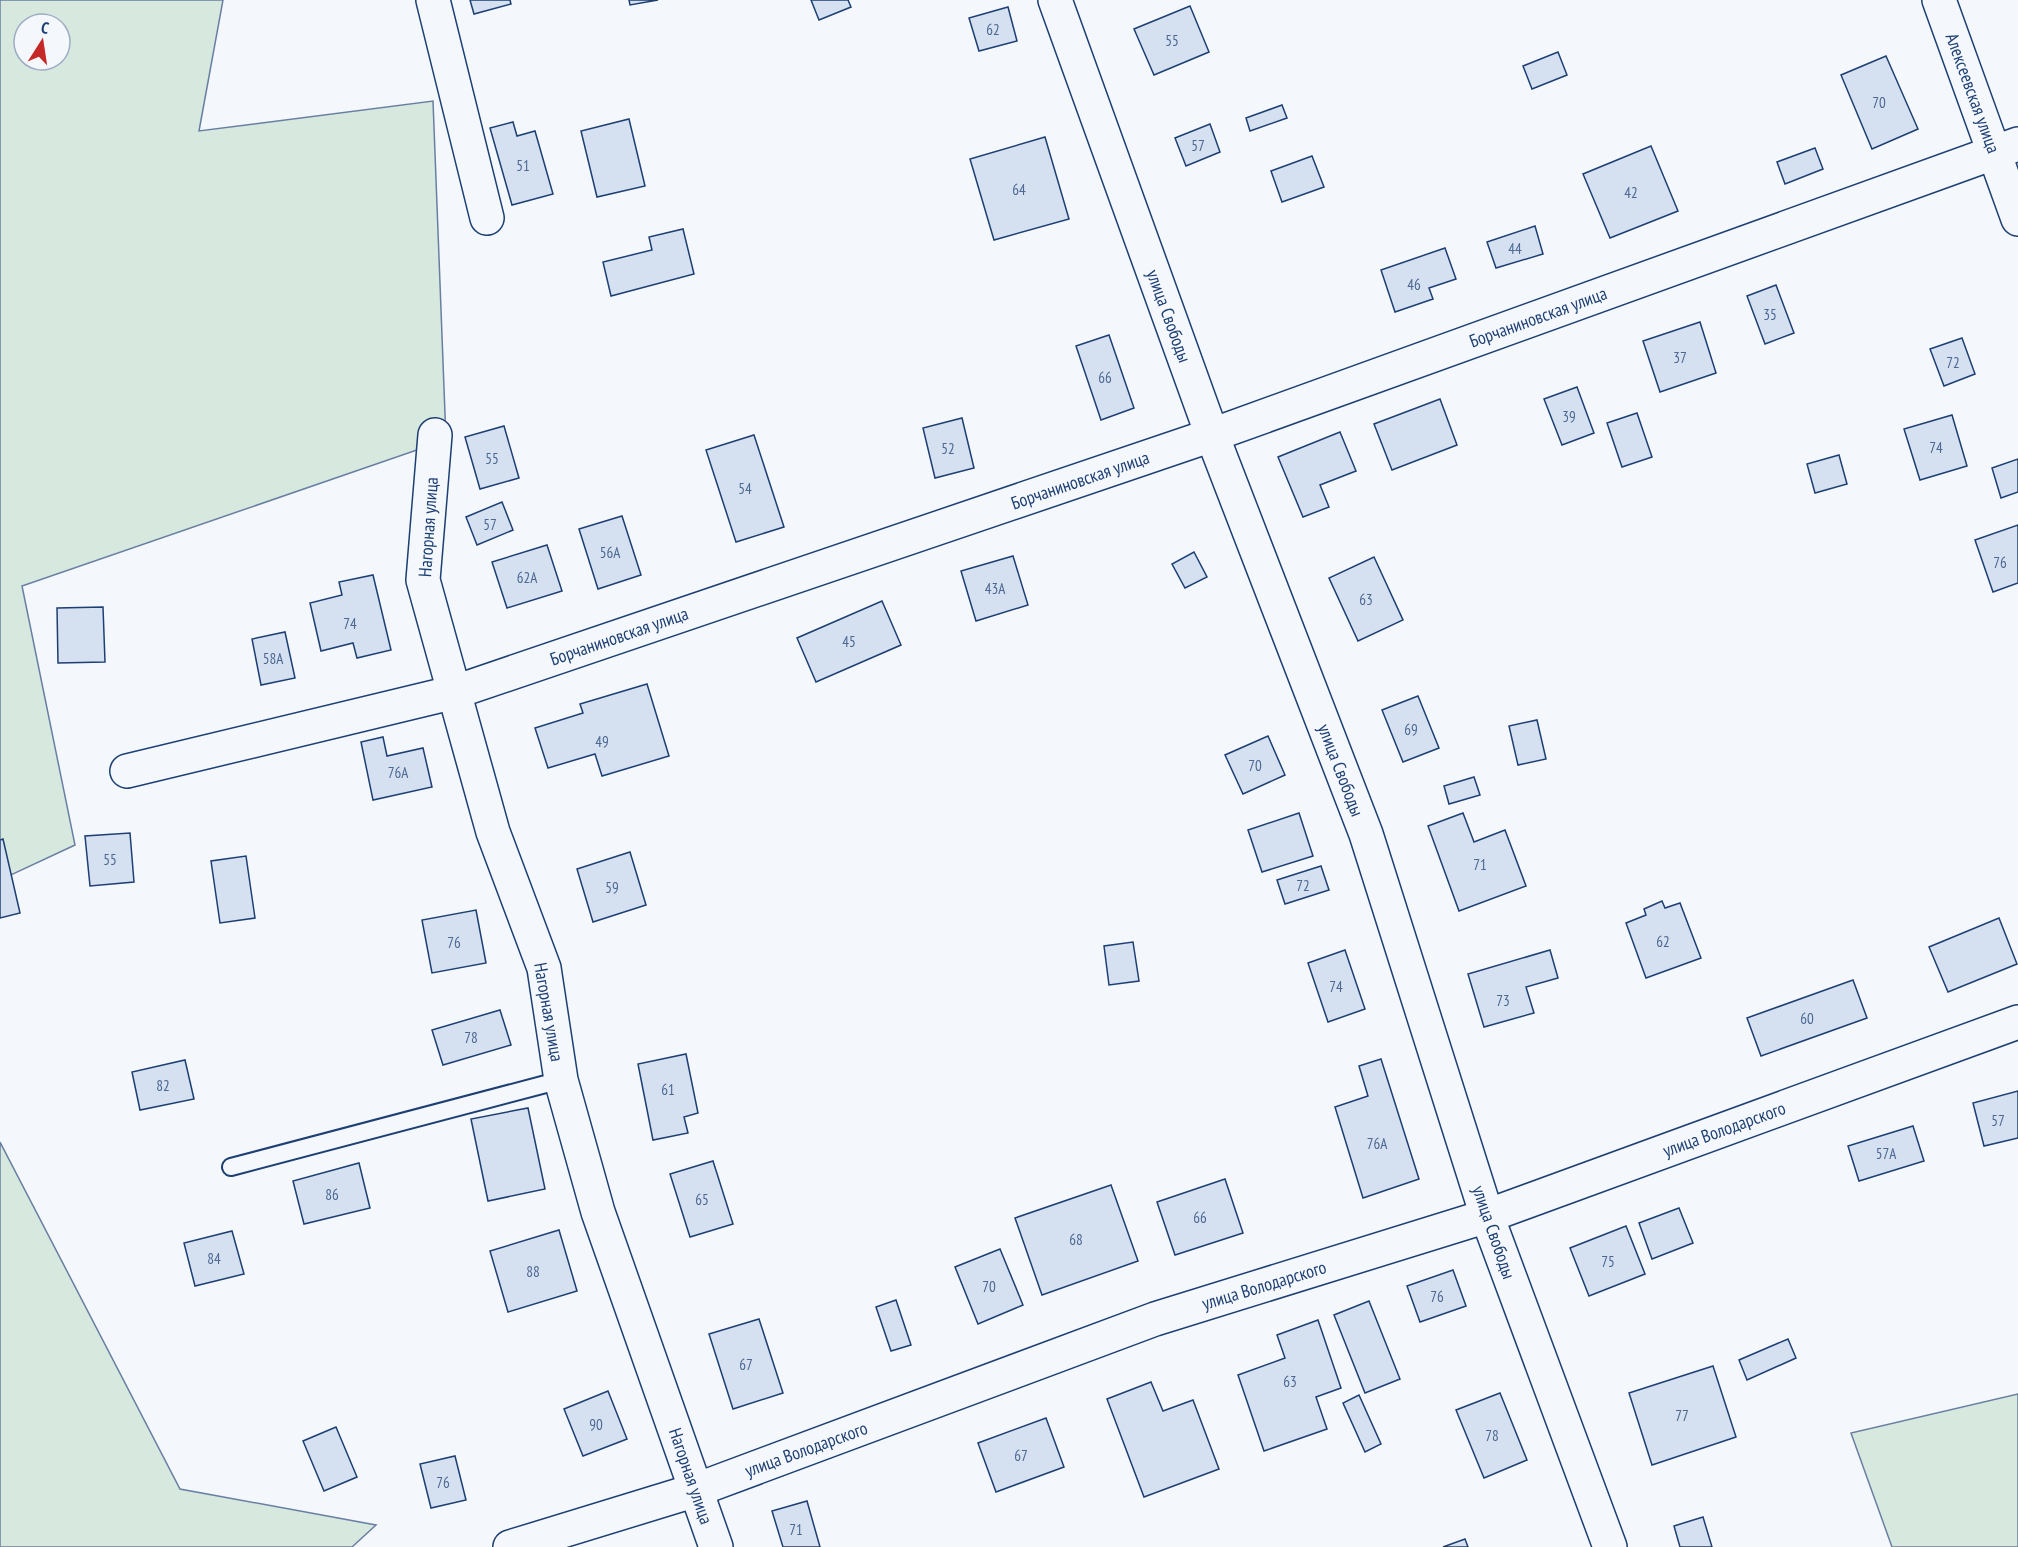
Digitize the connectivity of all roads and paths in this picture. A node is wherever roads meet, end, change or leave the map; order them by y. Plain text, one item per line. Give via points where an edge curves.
1 (433, 0) edge
2 (1055, 0) edge
3 (1939, 0) edge
4 (2006, 148) edge
5 (487, 218) dead end
6 (2018, 219) edge
7 (435, 435) dead end
8 (1212, 435) junction
9 (455, 692) junction
10 (127, 771) dead end
11 (2018, 1022) edge
12 (561, 1080) junction
13 (231, 1167) dead end
14 (1487, 1216) junction
15 (696, 1490) junction
16 (510, 1547) edge
17 (716, 1547) edge
18 (1610, 1547) edge

1 - 5 street
2 - 8 street, улица Свободы
3 - 4 street, Алексеевская улица
4 - 6 street, Алексеевская улица
4 - 8 street, Борчаниновская улица
7 - 9 street, Нагорная улица via 423,580
8 - 9 street, Борчаниновская улица
8 - 14 street, улица Свободы via 1366,834
9 - 10 street, Борчаниновская улица
9 - 12 street, Нагорная улица via 493,832 544,968
11 - 14 street, улица Володарского
12 - 13 lane
12 - 15 street, Нагорная улица via 598,1212
14 - 15 street, улица Володарского via 1155,1319
14 - 18 street, улица Свободы
15 - 16 street, улица Володарского
15 - 17 street, Нагорная улица

